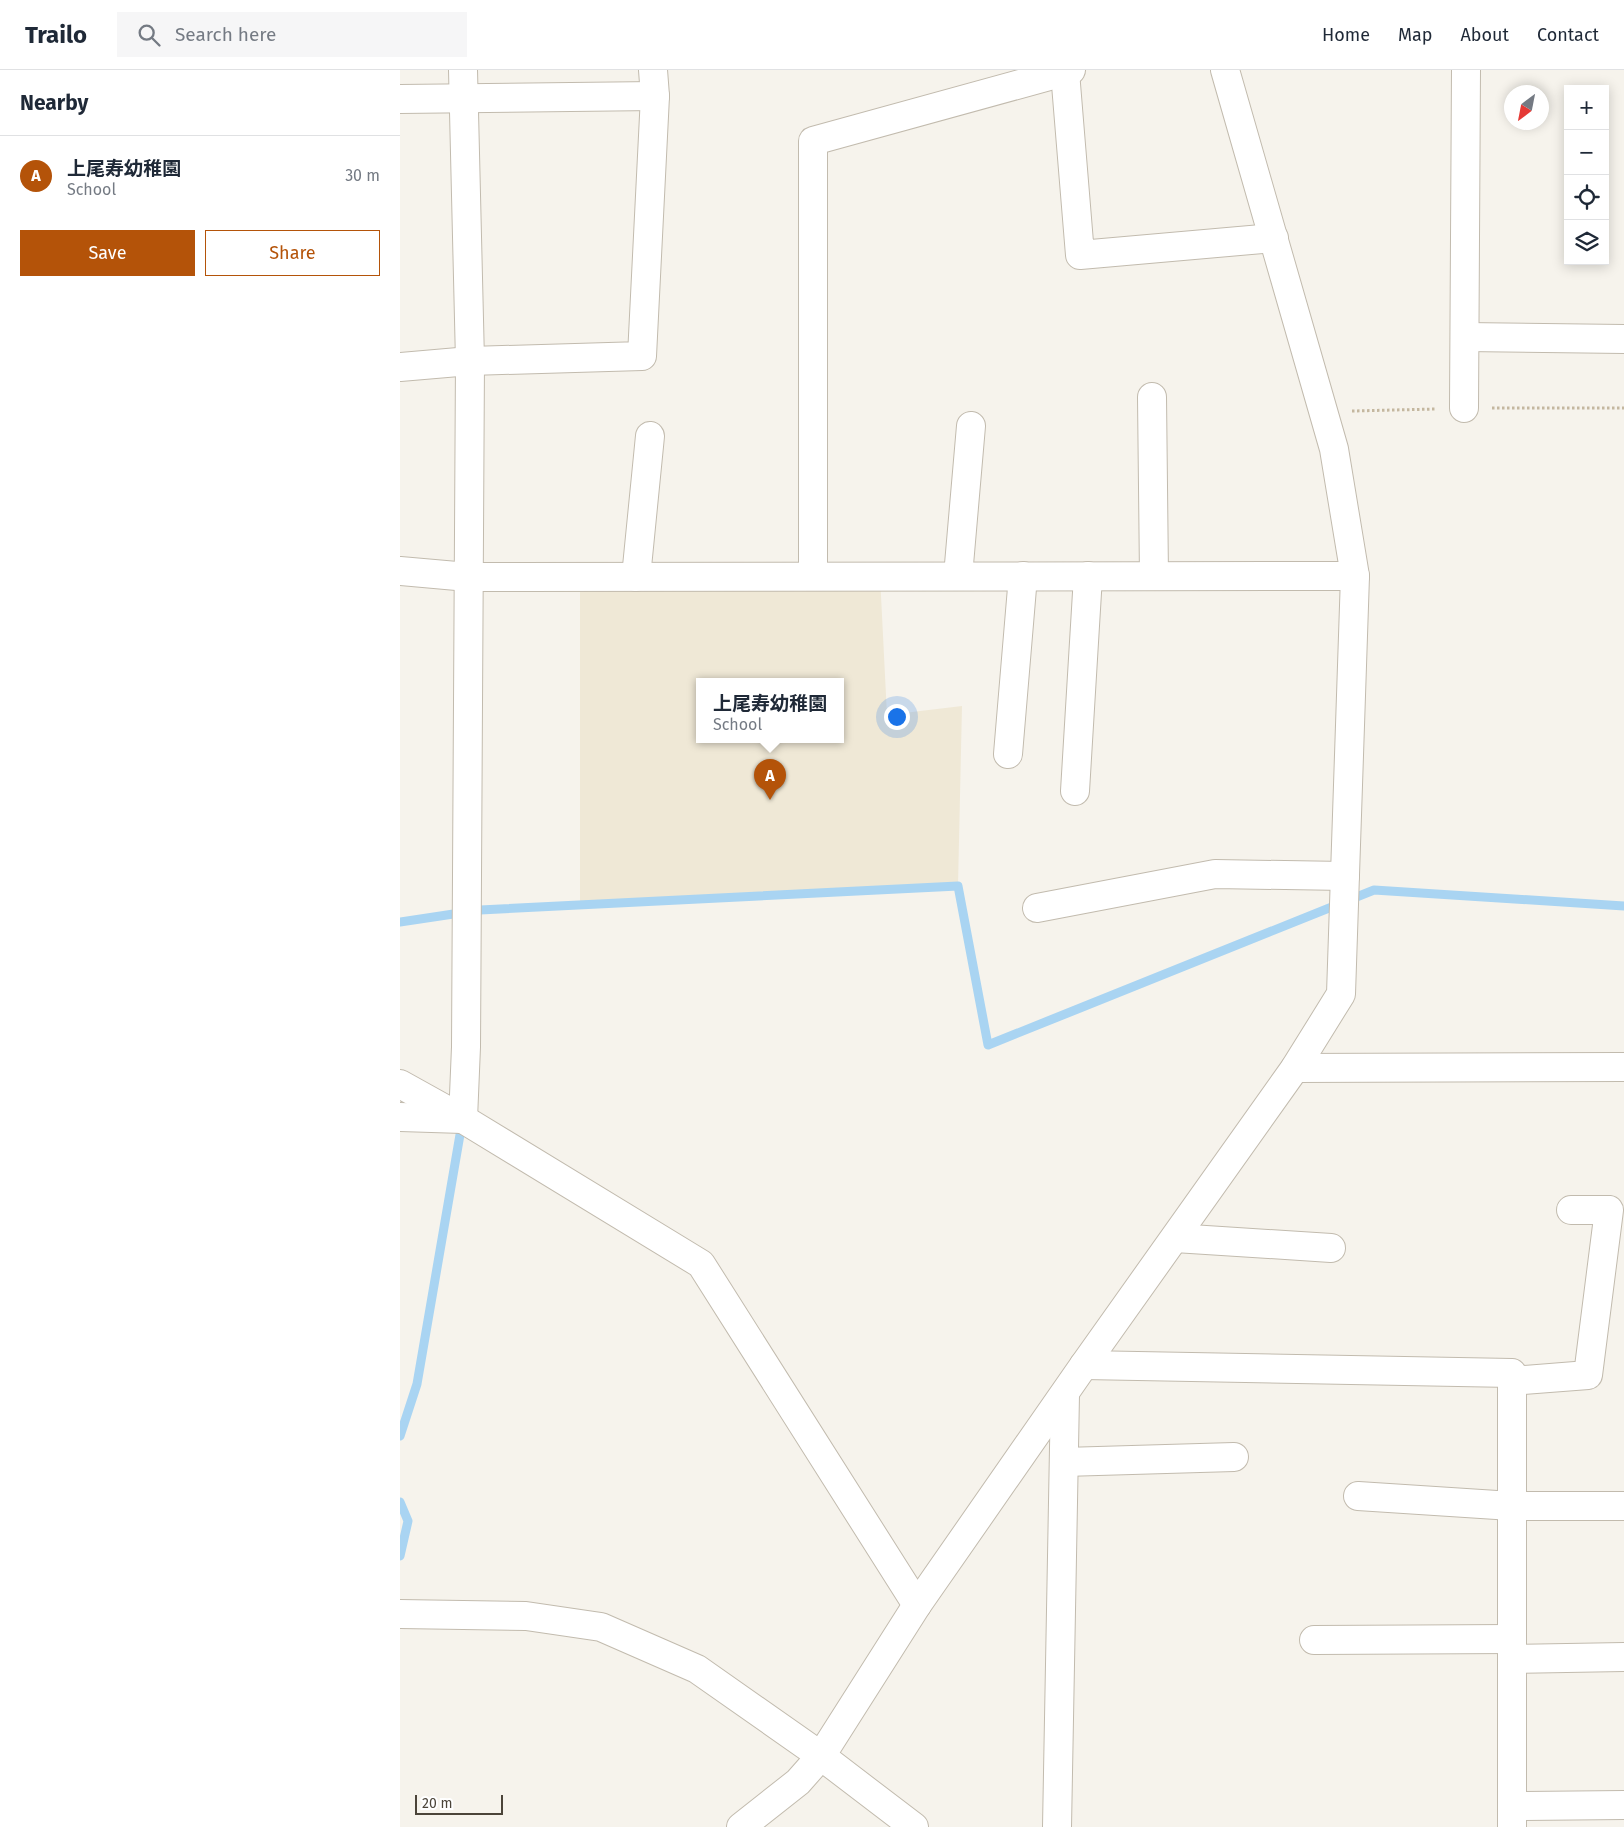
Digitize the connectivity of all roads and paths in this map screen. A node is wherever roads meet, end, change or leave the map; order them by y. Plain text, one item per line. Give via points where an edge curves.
1 (462, 70) edge
2 (1225, 70) edge
3 (1466, 70) edge
4 (1068, 71) edge
5 (654, 83) edge
6 (463, 98) junction
7 (400, 99) edge
8 (1274, 238) junction
9 (1465, 337) junction
10 (1624, 339) edge
11 (470, 361) junction
12 (400, 367) edge
13 (1152, 397) dead end
14 (1464, 408) dead end
15 (971, 426) dead end
16 (650, 436) dead end
17 (400, 571) edge
18 (813, 576) junction
19 (958, 576) junction
20 (1023, 576) junction
21 (1088, 576) junction
22 (1154, 576) junction
23 (1355, 576) junction
24 (468, 577) junction
25 (636, 577) junction
26 (1008, 754) dead end
27 (1075, 791) dead end
28 (1345, 876) junction
29 (1037, 908) dead end
30 (1624, 1067) edge
31 (1295, 1068) junction
32 (400, 1084) edge
33 (400, 1116) edge
34 (463, 1119) junction
35 (1571, 1210) dead end
36 (1175, 1238) junction
37 (1331, 1248) dead end
38 (1084, 1365) junction
39 (1512, 1381) junction
40 (1065, 1394) junction
41 (1234, 1457) dead end
42 (1064, 1462) junction
43 (1358, 1496) dead end
44 (1512, 1506) junction
45 (1624, 1506) edge
46 (917, 1605) junction
47 (400, 1614) edge
48 (1314, 1640) dead end
49 (1512, 1649) junction
50 (1624, 1657) edge
51 (821, 1756) junction
52 (1624, 1805) edge
53 (1512, 1817) edge
54 (741, 1827) edge
55 (914, 1827) edge
56 (1057, 1827) edge

1 - 6 street
2 - 8 street
3 - 9 street
4 - 8 street via 1080,256
4 - 18 street via 813,141
5 - 6 street
5 - 11 street via 642,356
6 - 7 street
6 - 11 street
8 - 23 street via 1334,449
9 - 10 street
9 - 14 street
11 - 12 street
11 - 24 street
13 - 22 street
15 - 19 street
16 - 25 street
17 - 24 street
18 - 19 street
18 - 25 street
19 - 20 street
20 - 21 street
20 - 26 street
21 - 22 street
21 - 27 street
22 - 23 street
23 - 28 street
24 - 25 street
24 - 34 street
28 - 29 street via 1215,874
28 - 31 street via 1342,994
30 - 31 street
31 - 36 street
32 - 34 street
33 - 34 street
34 - 46 street via 701,1264
35 - 39 street via 1609,1210 1588,1375
36 - 37 street
36 - 38 street
38 - 39 street via 1512,1373
38 - 40 street
39 - 44 street
40 - 42 street
40 - 46 street
41 - 42 street
42 - 56 street
43 - 44 street
44 - 45 street
44 - 49 street
46 - 51 street
47 - 51 street via 526,1616 601,1627 697,1668
48 - 49 street
49 - 50 street
49 - 53 street
51 - 54 street via 798,1782
51 - 55 street
52 - 53 street

